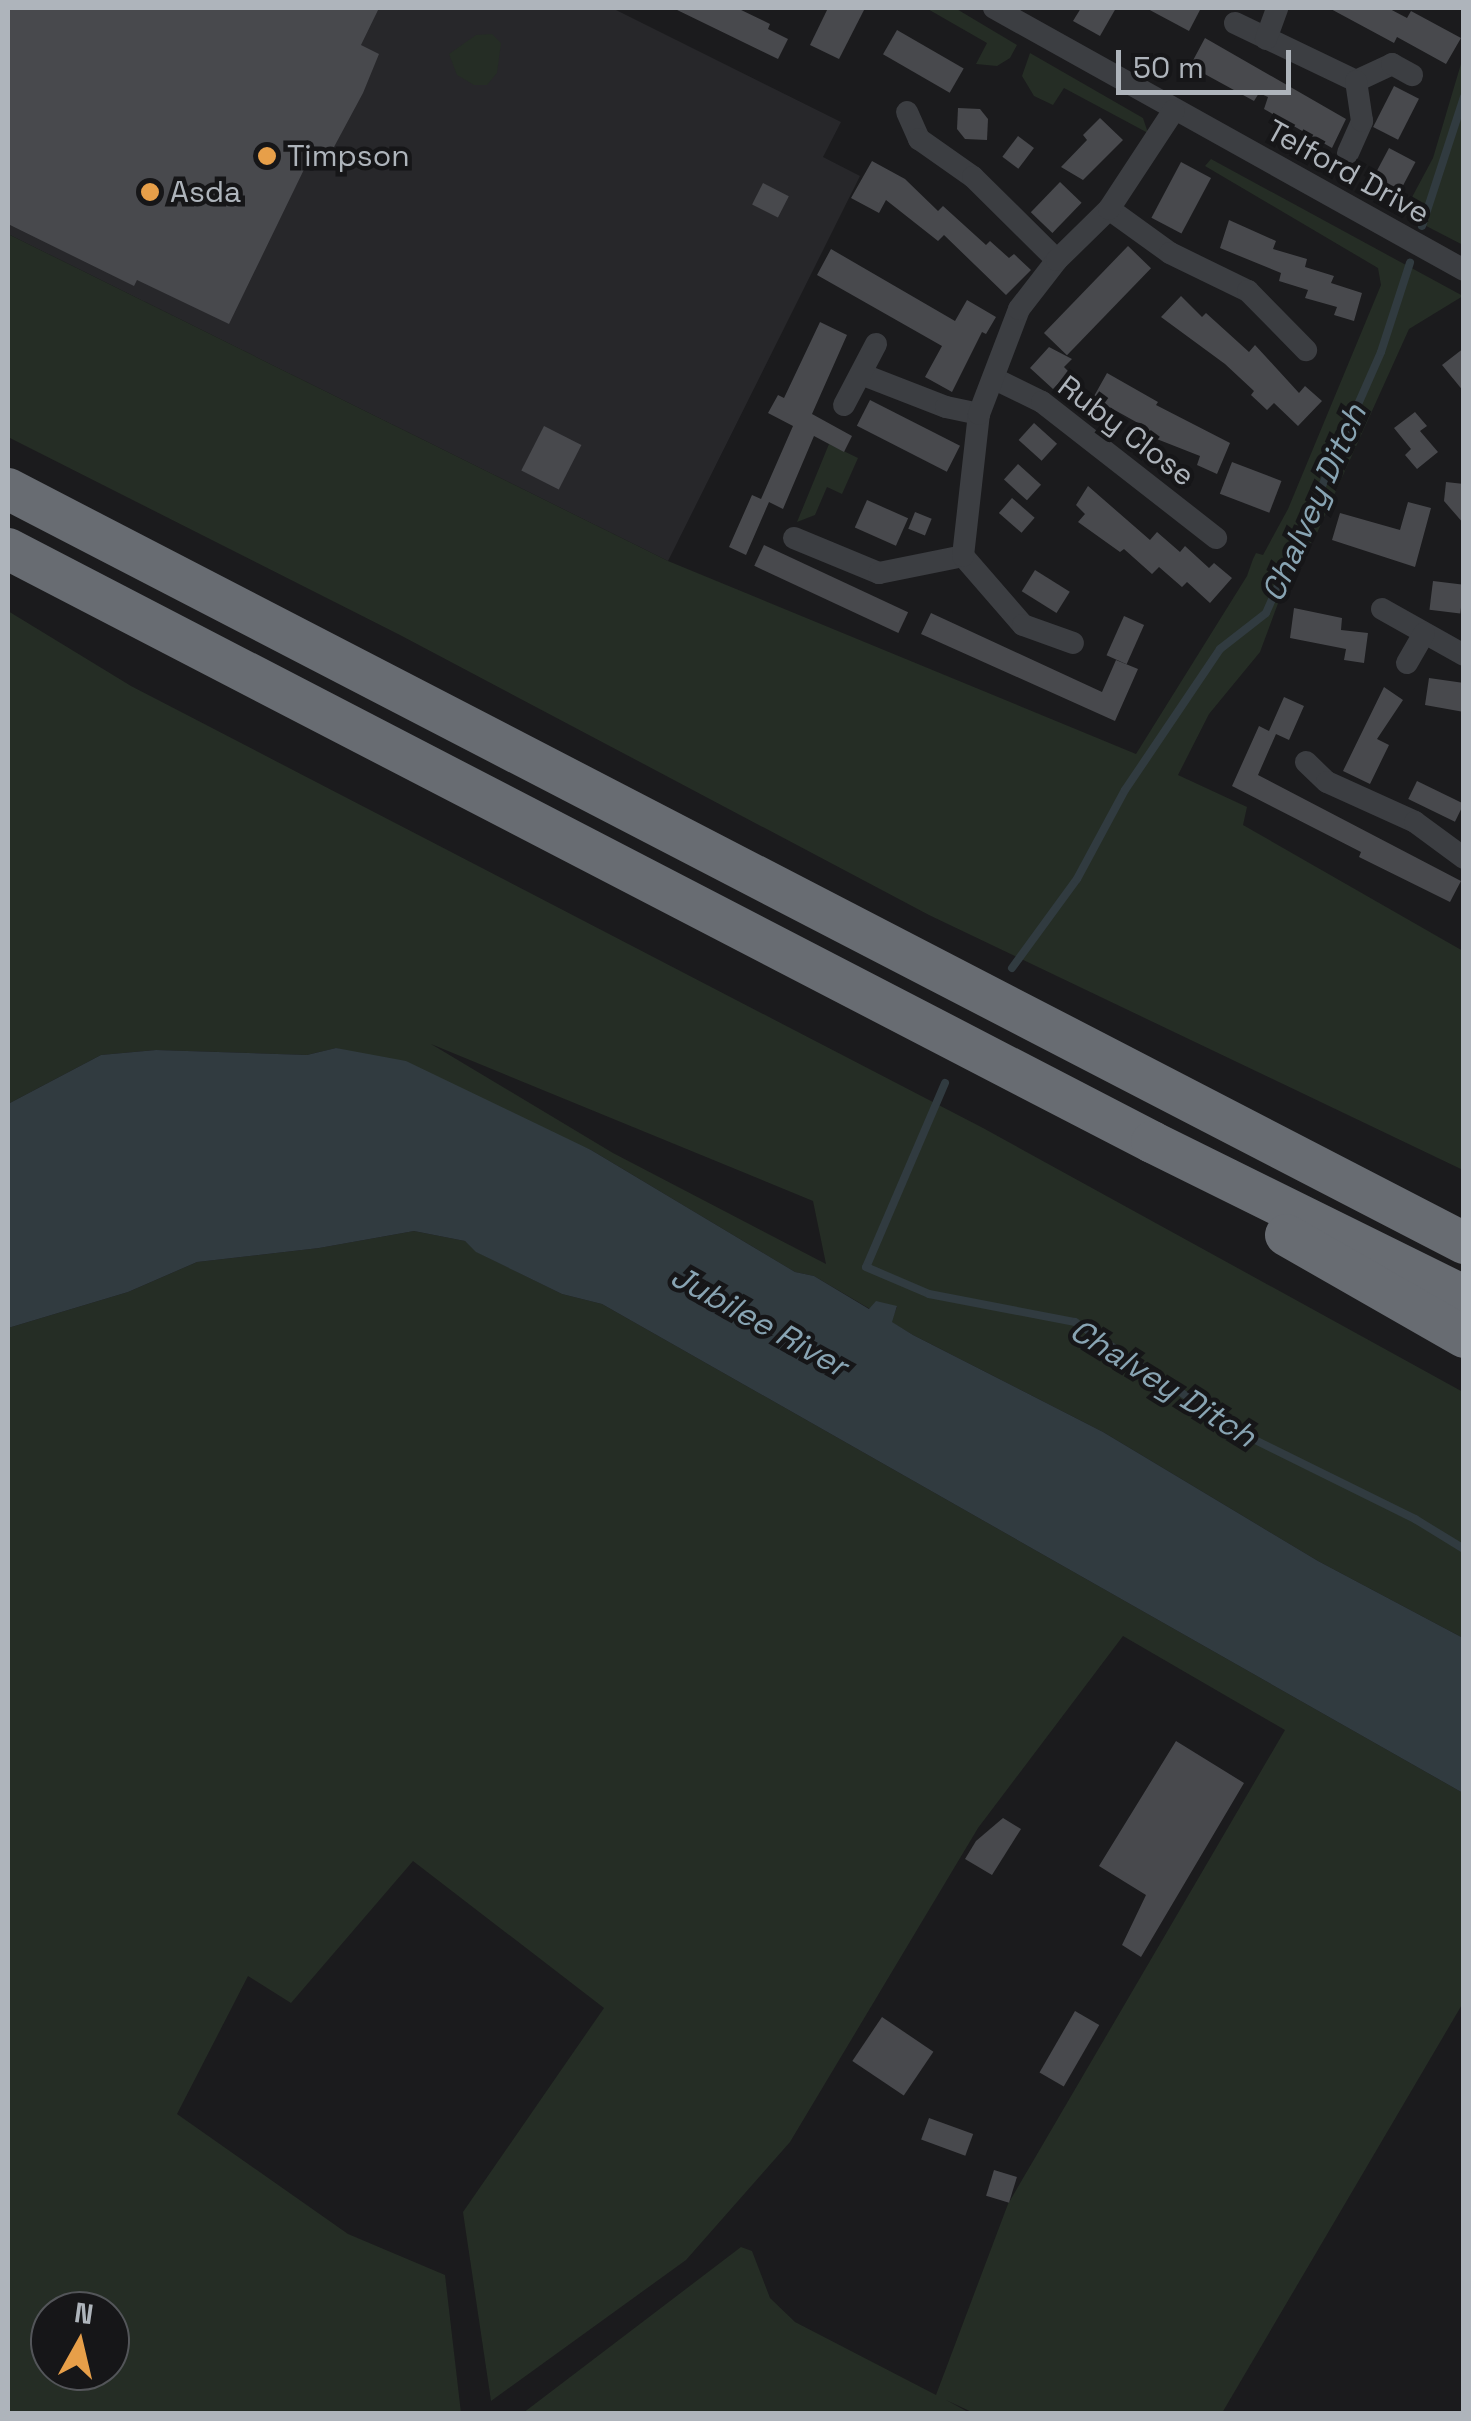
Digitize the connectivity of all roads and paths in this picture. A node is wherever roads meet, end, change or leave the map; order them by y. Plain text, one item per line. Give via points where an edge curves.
1 (994, 8) edge
2 (1045, 8) edge
3 (1277, 8) edge
4 (1235, 23) dead end
5 (1032, 29) junction
6 (1266, 39) junction
7 (1412, 75) dead end
8 (1356, 81) junction
9 (1174, 110) junction
10 (908, 112) dead end
11 (1348, 153) dead end
12 (1108, 209) junction
13 (1056, 260) junction
14 (1464, 270) edge
15 (876, 344) dead end
16 (1306, 350) dead end
17 (862, 374) junction
18 (994, 379) junction
19 (844, 405) dead end
20 (979, 414) junction
21 (8, 489) edge
22 (794, 538) dead end
23 (1216, 538) dead end
24 (8, 549) edge
25 (963, 556) junction
26 (1382, 609) dead end
27 (1424, 633) junction
28 (1073, 643) dead end
29 (1464, 654) edge
30 (1407, 663) dead end
31 (1306, 762) dead end
32 (1464, 858) edge
33 (1229, 1118) junction
34 (1152, 1142) junction
35 (1464, 1216) edge
36 (1464, 1243) edge
37 (1464, 1296) edge
38 (1464, 1336) edge

1 - 5 street, Telford Drive
2 - 5 street
3 - 6 street
4 - 6 street
5 - 9 street, Telford Drive
6 - 8 street
7 - 8 street via 1392,64
8 - 11 street via 1362,121
9 - 12 street
9 - 14 street, Telford Drive
10 - 13 street via 920,139 973,178
12 - 13 street
12 - 16 street via 1170,253 1248,291
13 - 18 street via 1019,309
15 - 17 street
17 - 19 street
17 - 20 street
18 - 20 street
18 - 23 street, Ruby Close via 1042,402
20 - 25 street
21 - 33 highway
22 - 25 street via 878,573
24 - 34 highway
25 - 28 street via 1023,625
26 - 27 street
27 - 29 street
27 - 30 street
31 - 32 street via 1327,782 1415,822
33 - 35 highway
33 - 36 highway
34 - 37 highway
34 - 38 highway via 1314,1253

